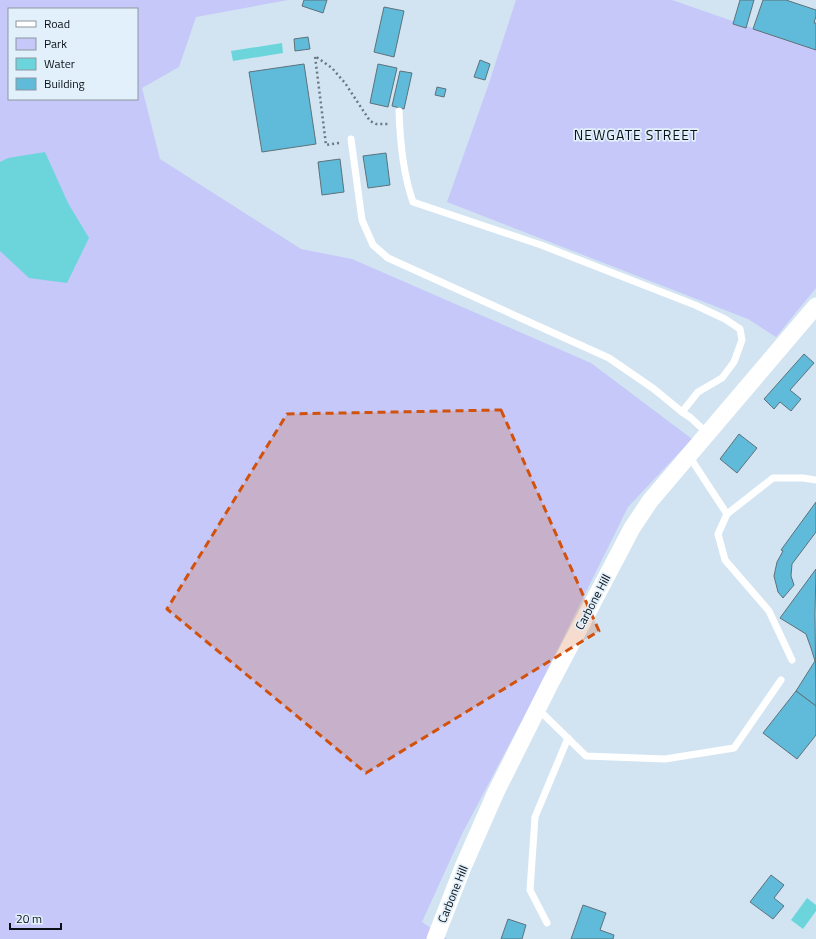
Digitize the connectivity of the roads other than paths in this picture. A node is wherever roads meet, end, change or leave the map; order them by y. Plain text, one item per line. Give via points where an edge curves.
1 (399, 112) dead end
2 (351, 141) road end
3 (816, 306) edge
4 (682, 412) junction
5 (708, 434) junction
6 (689, 456) junction
7 (816, 480) edge
8 (727, 514) junction
9 (792, 660) dead end
10 (781, 680) dead end
11 (538, 709) junction
12 (568, 738) junction
13 (547, 923) dead end
14 (436, 939) edge

1 - 4 lane via 408,188 413,202 541,245 695,305 740,329 742,340 734,362 722,378 698,392
2 - 4 lane via 362,220 373,246 388,258 609,358
3 - 5 street, Carbone Hill
4 - 5 lane
5 - 6 street, Carbone Hill
6 - 8 lane
6 - 11 street, Carbone Hill via 650,502 632,528
7 - 8 lane via 773,478
8 - 9 lane via 718,534 725,560 769,612
10 - 12 lane via 734,748 665,759 586,756
11 - 12 lane
11 - 14 street, Carbone Hill via 496,792
12 - 13 lane via 535,817 530,890

